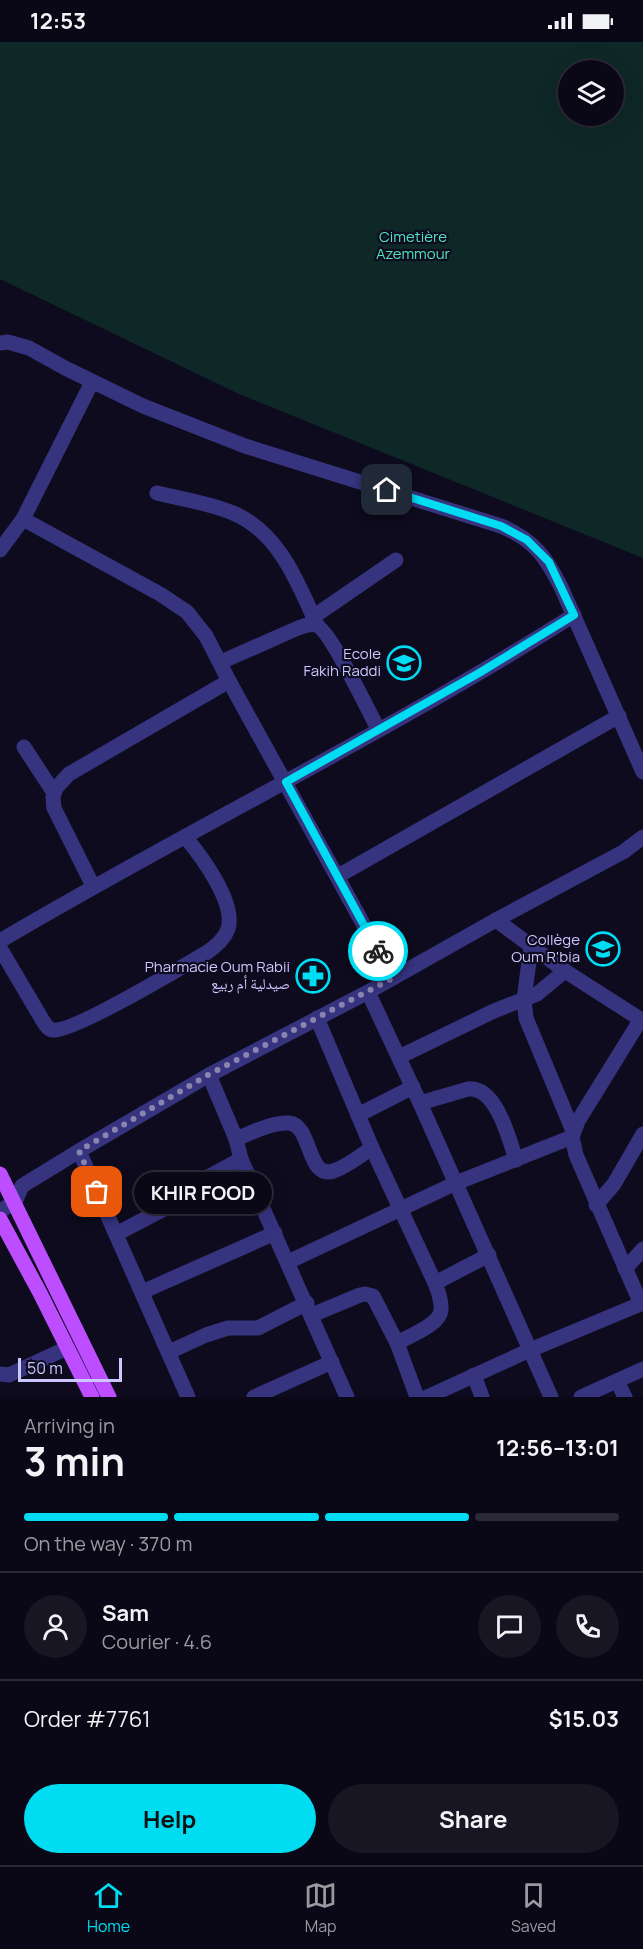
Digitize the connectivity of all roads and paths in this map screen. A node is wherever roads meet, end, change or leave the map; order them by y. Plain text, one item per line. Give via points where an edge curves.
1 (0, 343) edge
2 (92, 382) junction
3 (157, 493) dead end
4 (23, 519) junction
5 (0, 550) edge
6 (396, 560) dead end
7 (574, 615) junction
8 (315, 621) junction
9 (221, 662) junction
10 (229, 681) junction
11 (619, 716) junction
12 (378, 729) junction
13 (24, 747) dead end
14 (643, 772) edge
15 (286, 782) junction
16 (54, 793) junction
17 (643, 837) edge
18 (186, 838) junction
19 (338, 876) junction
20 (93, 886) junction
21 (496, 920) junction
22 (0, 941) edge
23 (531, 947) junction
24 (0, 948) edge
25 (565, 971) junction
26 (393, 978) junction
27 (368, 992) junction
28 (524, 999) junction
29 (317, 1018) junction
30 (642, 1020) edge
31 (399, 1057) junction
32 (208, 1075) junction
33 (413, 1087) junction
34 (420, 1103) junction
35 (358, 1115) junction
36 (573, 1134) junction
37 (643, 1134) edge
38 (236, 1138) junction
39 (372, 1148) junction
40 (79, 1151) junction
41 (242, 1159) junction
42 (516, 1160) junction
43 (2, 1183) edge
44 (456, 1183) junction
45 (22, 1186) junction
46 (15, 1202) junction
47 (596, 1205) junction
48 (399, 1210) junction
49 (0, 1211) edge
50 (0, 1218) edge
51 (274, 1233) junction
52 (116, 1234) junction
53 (643, 1249) edge
54 (489, 1256) junction
55 (288, 1262) junction
56 (625, 1269) junction
57 (435, 1283) junction
58 (142, 1292) junction
59 (642, 1303) edge
60 (309, 1309) junction
61 (397, 1343) junction
62 (85, 1348) junction
63 (530, 1350) junction
64 (69, 1352) junction
65 (169, 1352) junction
66 (332, 1362) junction
67 (643, 1369) edge
68 (0, 1374) edge
69 (474, 1376) junction
70 (617, 1381) junction
71 (92, 1397) edge
72 (109, 1397) edge
73 (188, 1397) edge
74 (254, 1397) edge
75 (347, 1397) edge
76 (417, 1397) edge
77 (427, 1397) edge
78 (482, 1397) edge
79 (551, 1397) edge
80 (581, 1397) edge
81 (625, 1397) edge

1 - 2 street via 29,348
2 - 4 street
2 - 7 street via 245,446 514,531 549,562
3 - 8 street via 234,514 260,530 287,563
4 - 5 street
4 - 9 street via 187,612
6 - 8 street
7 - 11 street
7 - 12 street
8 - 9 street
8 - 12 street via 324,630
9 - 10 street
10 - 15 street
10 - 16 street via 76,770
11 - 14 street
11 - 19 street
12 - 15 street
13 - 16 street
15 - 18 street
15 - 19 street
16 - 20 street via 55,812
17 - 21 street via 623,852
18 - 20 street
18 - 24 street via 218,886 228,917 225,935 206,953 110,1007 53,1030 43,1022
19 - 26 street
20 - 22 street
21 - 23 street
21 - 26 street
23 - 25 street
23 - 28 street
25 - 28 street via 537,994
25 - 30 street
26 - 27 street
27 - 29 street
27 - 31 street
28 - 31 street
28 - 36 street via 533,1039
29 - 32 street
29 - 35 street
30 - 36 street
31 - 33 street
32 - 38 street
32 - 40 street
33 - 34 street
33 - 35 street
34 - 42 street via 468,1089 482,1091 499,1117
34 - 44 street
35 - 39 street
36 - 42 street
36 - 47 street
37 - 47 street via 614,1184
38 - 39 street via 291,1123 297,1126 317,1166 327,1171 337,1170
38 - 41 street
39 - 48 street
40 - 45 street
40 - 52 street
41 - 51 street
41 - 52 street
42 - 44 street
43 - 45 street
43 - 46 main road
44 - 48 street
44 - 54 street
45 - 46 street
46 - 49 street
46 - 62 main road
47 - 56 street
48 - 55 street
48 - 57 street
50 - 64 main road
51 - 55 street
51 - 58 street
52 - 58 street
53 - 56 street
54 - 57 street
54 - 63 street
55 - 60 street
56 - 59 street
57 - 61 street via 440,1317
58 - 65 street
59 - 63 street
60 - 61 street via 369,1294
60 - 65 street via 258,1328 228,1328
60 - 66 street
61 - 76 street
62 - 64 main road
62 - 72 main road
63 - 69 street
63 - 79 street
64 - 68 street via 9,1375
64 - 71 main road
65 - 73 street
66 - 74 street
66 - 75 street
67 - 70 street
69 - 77 street
69 - 78 street
70 - 80 street
70 - 81 street

